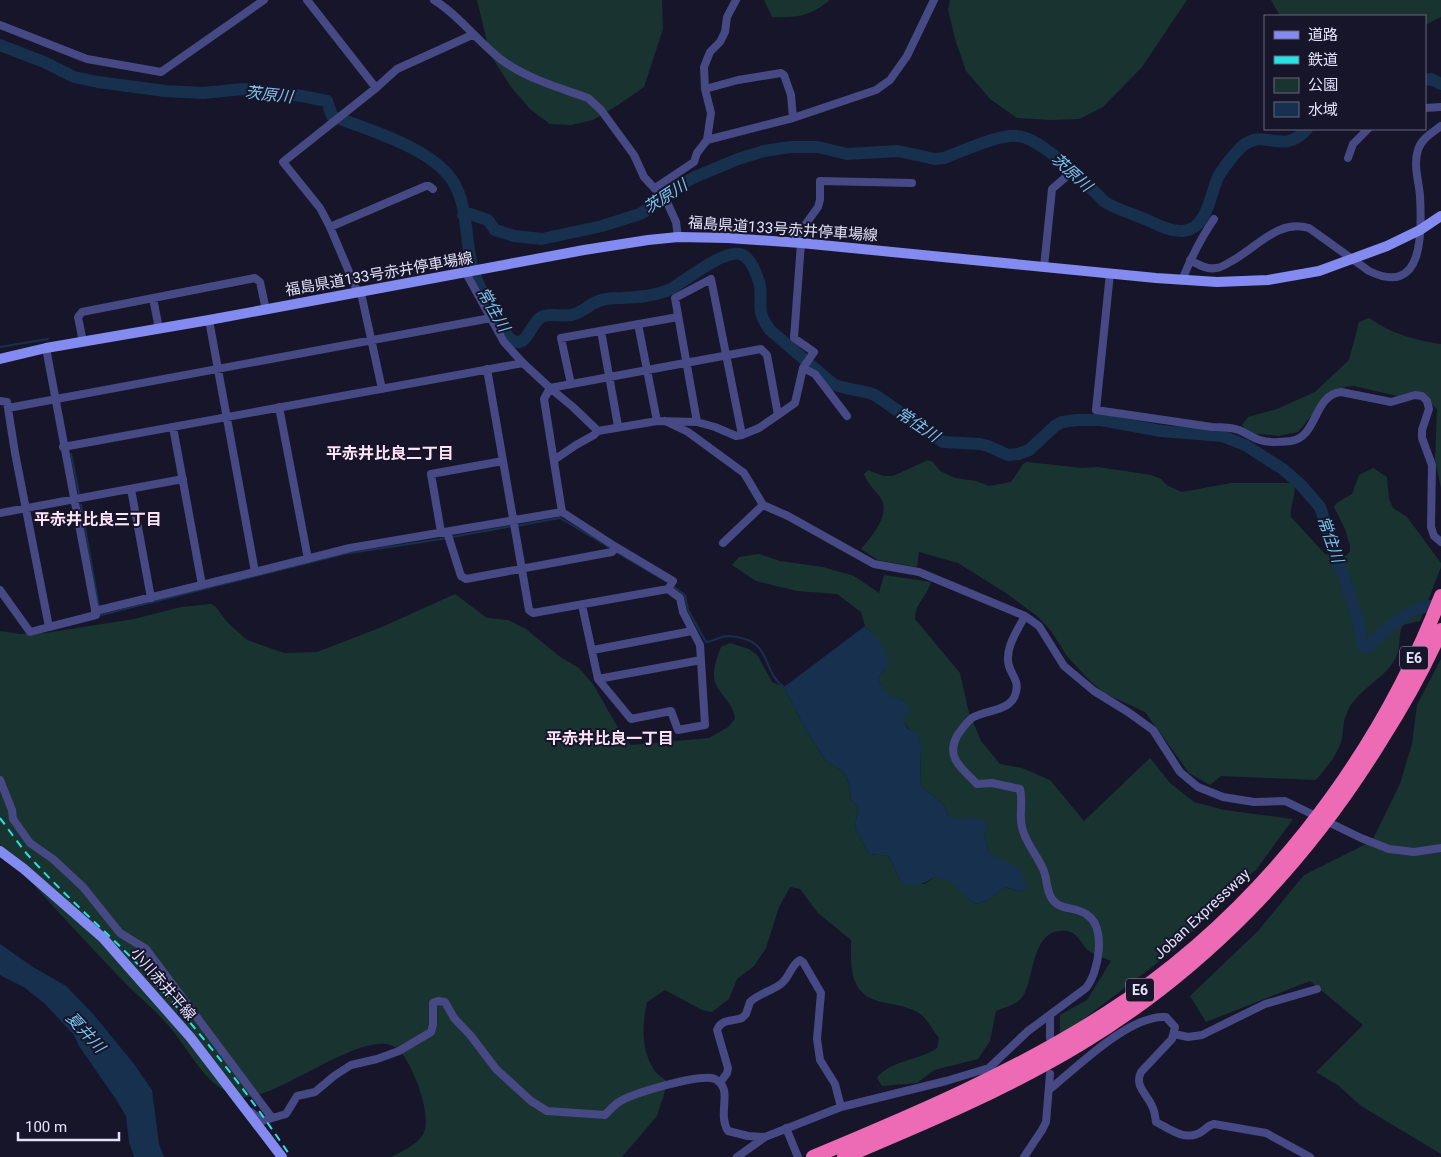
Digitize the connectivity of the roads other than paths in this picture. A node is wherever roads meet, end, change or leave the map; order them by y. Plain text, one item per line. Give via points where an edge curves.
1 (264, 0) edge
2 (307, 0) edge
3 (434, 0) edge
4 (736, 0) edge
5 (934, 0) edge
6 (0, 25) edge
7 (472, 35) junction
8 (376, 88) junction
9 (705, 88) junction
10 (1441, 107) edge
11 (1426, 108) edge
12 (793, 118) junction
13 (1441, 126) edge
14 (1367, 130) edge
15 (707, 140) junction
16 (1348, 158) dead end
17 (1075, 169) dead end
18 (912, 183) dead end
19 (433, 189) dead end
20 (656, 189) junction
21 (1441, 216) edge
22 (1214, 219) dead end
23 (330, 227) junction
24 (1420, 230) junction
25 (678, 237) junction
26 (797, 243) junction
27 (1354, 259) junction
28 (1190, 260) junction
29 (1044, 267) junction
30 (471, 272) junction
31 (1110, 273) junction
32 (1182, 280) junction
33 (360, 293) junction
34 (153, 298) junction
35 (266, 310) junction
36 (678, 317) junction
37 (491, 318) junction
38 (209, 320) junction
39 (638, 324) junction
40 (159, 328) junction
41 (601, 331) junction
42 (372, 341) junction
43 (82, 342) junction
44 (46, 348) junction
45 (726, 356) junction
46 (0, 359) edge
47 (523, 363) junction
48 (687, 364) junction
49 (804, 366) junction
50 (218, 369) junction
51 (486, 370) junction
52 (647, 371) junction
53 (610, 378) junction
54 (571, 384) junction
55 (550, 388) junction
56 (382, 389) junction
57 (54, 398) junction
58 (0, 401) edge
59 (8, 408) junction
60 (279, 408) junction
61 (778, 415) junction
62 (847, 416) dead end
63 (227, 417) junction
64 (661, 421) junction
65 (697, 422) junction
66 (618, 426) junction
67 (173, 427) junction
68 (598, 431) junction
69 (742, 436) junction
70 (63, 447) junction
71 (554, 460) junction
72 (503, 461) junction
73 (183, 479) junction
74 (131, 489) junction
75 (73, 499) junction
76 (763, 505) junction
77 (26, 508) junction
78 (562, 512) junction
79 (0, 513) edge
80 (515, 524) junction
81 (447, 535) junction
82 (1441, 542) edge
83 (724, 543) dead end
84 (614, 550) junction
85 (308, 559) junction
86 (522, 569) junction
87 (255, 572) junction
88 (202, 585) junction
89 (670, 586) junction
90 (0, 590) edge
91 (1441, 596) edge
92 (151, 598) junction
93 (582, 605) junction
94 (95, 611) junction
95 (1025, 616) junction
96 (49, 627) junction
97 (1441, 630) edge
98 (692, 631) junction
99 (593, 650) junction
100 (701, 660) junction
101 (598, 678) junction
102 (0, 780) edge
103 (1441, 848) edge
104 (0, 851) edge
105 (1317, 989) dead end
106 (1050, 1015) junction
107 (1174, 1034) junction
108 (1050, 1038) dead end
109 (1050, 1074) dead end
110 (720, 1083) junction
111 (1049, 1090) junction
112 (841, 1107) junction
113 (244, 1109) junction
114 (272, 1118) junction
115 (787, 1130) junction
116 (765, 1137) junction
117 (282, 1157) edge
118 (738, 1157) edge
119 (798, 1157) edge
120 (813, 1157) edge
121 (844, 1157) edge
122 (1024, 1157) edge
123 (1310, 1157) edge

1 - 6 street via 161,72 87,59
2 - 8 street
3 - 7 street
4 - 9 street via 727,17 725,32 710,52 704,67
5 - 12 street via 907,56 884,86
7 - 8 street via 397,69
7 - 20 street via 517,70 594,103 634,155 644,177
8 - 23 street via 283,162 320,208
9 - 12 street via 781,73 790,95
9 - 15 street via 710,113
10 - 11 street
12 - 15 street
13 - 24 street via 1422,141 1417,155
14 - 16 street via 1353,144
15 - 20 street via 694,162
17 - 29 street via 1052,189
18 - 26 street via 820,181 818,207
19 - 23 street via 426,186
20 - 25 street via 667,202 676,222
21 - 24 main road, 福島県道133号赤井停車場線
22 - 28 street
23 - 33 street
24 - 27 main road, 福島県道133号赤井停車場線
24 - 27 street via 1416,260 1406,274 1380,276
25 - 26 main road, 福島県道133号赤井停車場線
25 - 30 main road, 福島県道133号赤井停車場線 via 584,250
26 - 29 main road, 福島県道133号赤井停車場線
26 - 49 street via 794,338 814,352
27 - 28 street via 1310,228 1300,225 1279,229 1217,268 1204,267
27 - 32 main road, 福島県道133号赤井停車場線 via 1319,271 1268,280
28 - 32 street
29 - 31 main road, 福島県道133号赤井停車場線
30 - 33 main road, 福島県道133号赤井停車場線
30 - 37 street
31 - 32 main road, 福島県道133号赤井停車場線
31 - 82 street via 1096,410 1227,427 1262,441 1292,441 1306,434 1324,401 1334,393 1391,402 1415,394 1422,396 1429,409 1422,438 1432,465 1431,527
33 - 35 main road, 福島県道133号赤井停車場線
33 - 42 street
34 - 35 street via 255,278 260,282
34 - 40 street
34 - 43 street via 82,312 78,317
35 - 38 main road, 福島県道133号赤井停車場線
36 - 39 street
36 - 45 street via 675,298 711,279
36 - 48 street
37 - 42 street
37 - 47 street via 504,342
38 - 40 main road, 福島県道133号赤井停車場線
38 - 50 street
39 - 41 street
39 - 52 street
40 - 43 main road, 福島県道133号赤井停車場線
41 - 53 street
41 - 54 street via 561,338
42 - 50 street
42 - 56 street
43 - 44 main road, 福島県道133号赤井停車場線
44 - 46 main road, 福島県道133号赤井停車場線
44 - 57 street
45 - 48 street
45 - 61 street via 761,349 767,355
45 - 69 street
47 - 51 street
47 - 55 street
48 - 52 street
48 - 65 street
49 - 61 street via 795,403
49 - 62 street via 815,374
50 - 57 street
50 - 63 street
51 - 56 street
51 - 72 street
52 - 53 street
52 - 64 street
53 - 54 street
53 - 66 street
54 - 55 street
55 - 68 street
55 - 71 street via 544,399
56 - 60 street
57 - 59 street
57 - 70 street
58 - 59 street via 7,402
59 - 77 street
60 - 63 street
60 - 85 street
61 - 69 street
63 - 67 street
63 - 87 street
64 - 65 street
64 - 66 street
64 - 76 street via 688,432 744,473
65 - 69 street
66 - 68 street
67 - 70 street
67 - 73 street
68 - 71 street
70 - 75 street
71 - 78 street
72 - 80 street
72 - 81 street via 431,474
73 - 74 street
73 - 88 street
74 - 75 street
74 - 92 street
75 - 77 street
75 - 94 street
76 - 83 street
76 - 95 street via 874,564 919,572
77 - 79 street
77 - 96 street
78 - 80 street
78 - 84 street
80 - 81 street
80 - 86 street
81 - 85 street via 350,548
81 - 86 street via 461,576 466,579
84 - 86 street
84 - 89 street via 673,582
85 - 87 street
86 - 93 street via 529,610 533,614
87 - 88 street
88 - 92 street
89 - 93 street
89 - 98 street via 680,598
90 - 96 street via 30,632
91 - 120 highway, Joban Expressway / E6 via 1414,659 1342,783 1277,865 1212,930 1145,987 1070,1036 987,1082
92 - 94 street
93 - 99 street
94 - 96 street via 96,615
95 - 103 street via 1039,626 1064,666 1094,691 1152,730 1180,772 1198,787 1223,797 1254,802 1285,801 1389,849 1414,852
95 - 106 street via 1008,653 1009,667 1017,682 1016,693 1008,704 972,718 960,730 953,744 954,759 977,784 992,783 1020,789 1023,802 1021,820 1026,837 1044,869 1053,901 1086,914 1093,922 1099,949 1091,982
97 - 121 highway, Joban Expressway / E6 via 1400,711 1321,828 1256,903 1182,973 1114,1023 1046,1064 945,1115
98 - 99 street
98 - 100 street via 700,645
99 - 101 street
100 - 101 street
100 - 101 street via 705,725 696,727 678,730 671,711 632,719
102 - 114 street via 13,818 30,843 83,887 120,933 146,949
104 - 113 main road, 小川赤井平線 via 103,938 191,1038
105 - 107 street via 1265,1004 1202,1035
106 - 108 street
106 - 112 street via 989,1068
107 - 111 street via 1175,1027 1166,1017 1152,1018 1132,1026 1116,1035
107 - 123 street via 1138,1077 1140,1088 1154,1110 1156,1122 1187,1136 1199,1134 1214,1124 1266,1133
109 - 111 street
110 - 112 street via 728,1068 717,1030 719,1025 742,1018 750,1002 782,983 800,960 821,993 817,1040 820,1060 835,1084
110 - 114 street via 714,1078 697,1079 646,1090 618,1102 605,1115 547,1111 496,1069 454,1018 446,1002 438,1001 433,1003 431,1032 399,1051 351,1065 315,1092 297,1096 286,1114
110 - 116 street via 724,1089 724,1123 728,1131
111 - 122 street via 1046,1122
112 - 115 street
113 - 114 street via 262,1121
113 - 117 main road, 小川赤井平線
115 - 116 street
115 - 119 street
116 - 118 street

